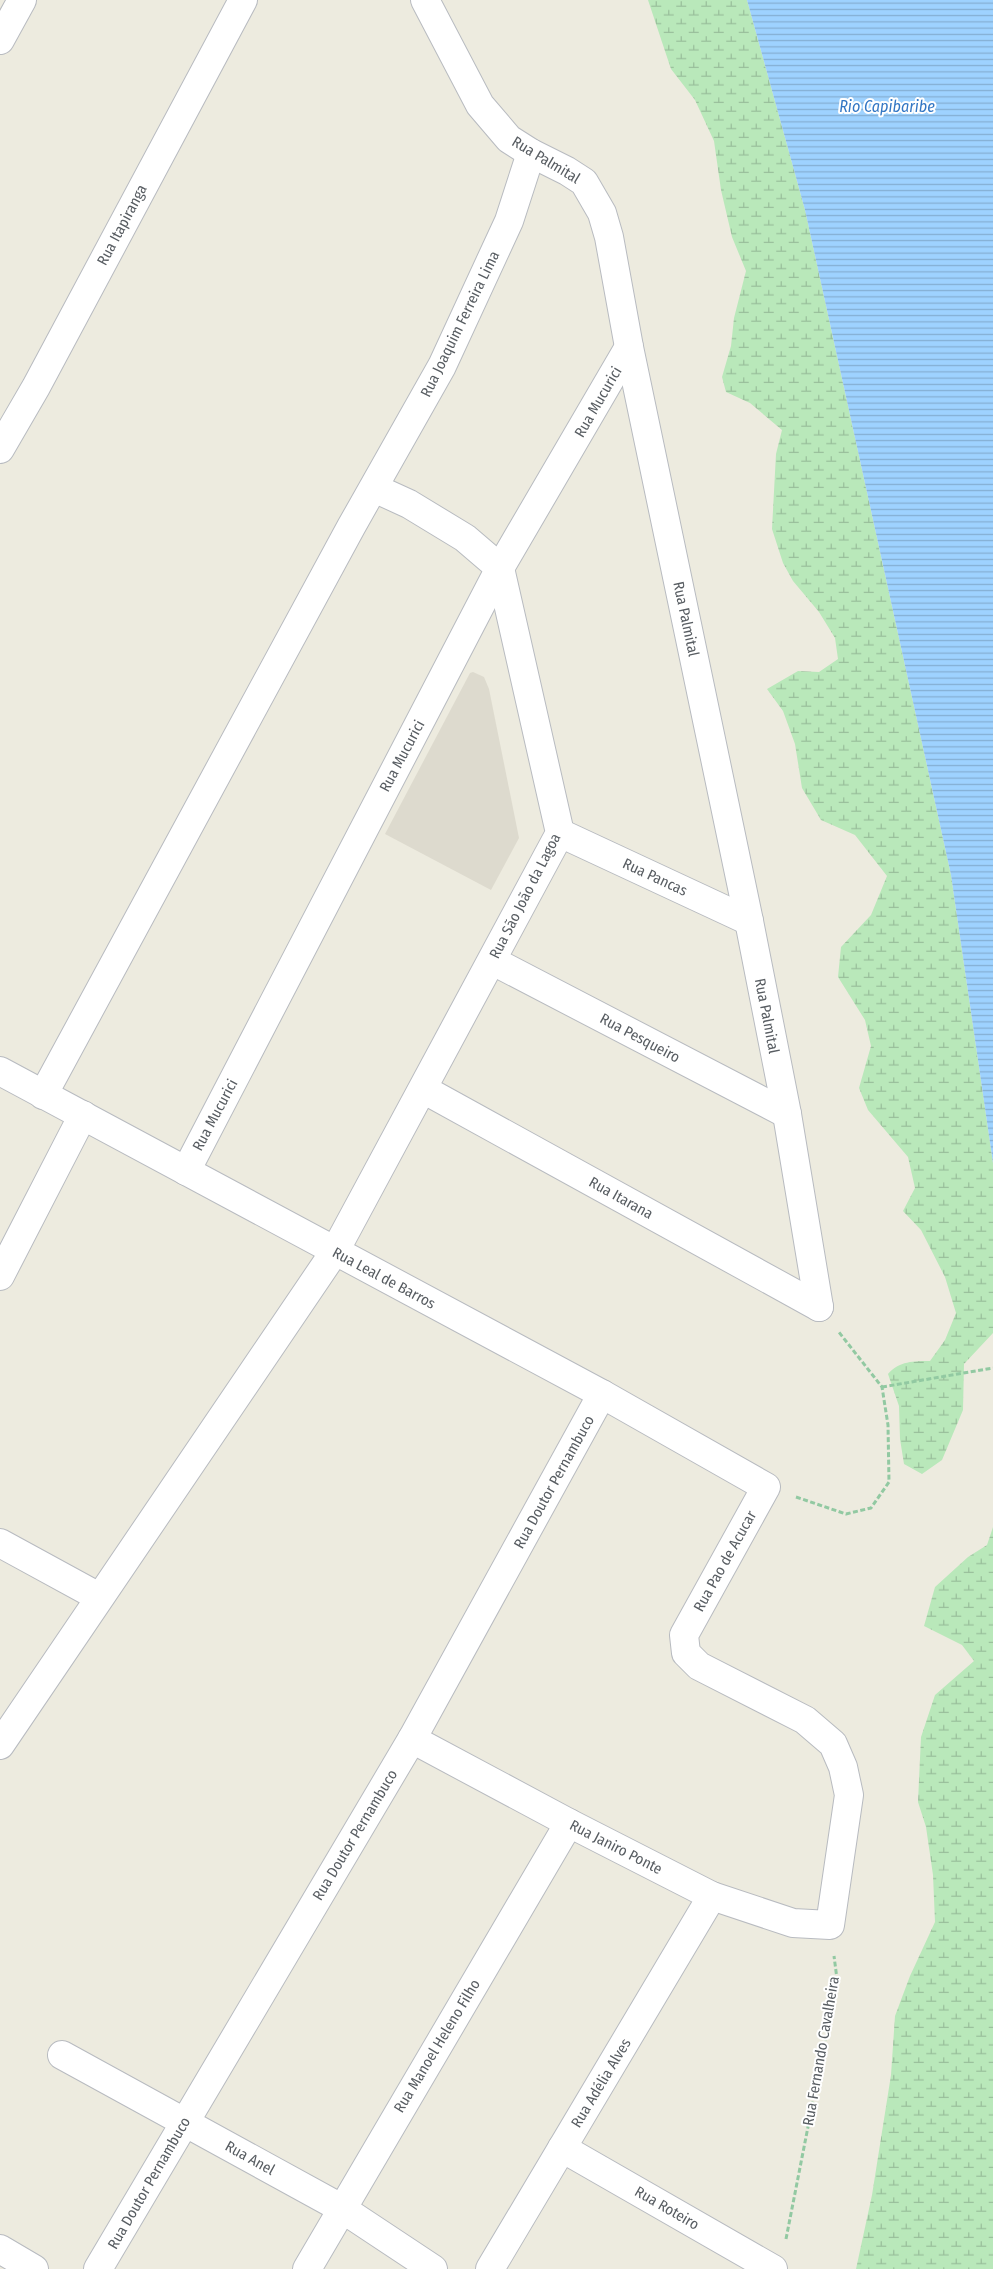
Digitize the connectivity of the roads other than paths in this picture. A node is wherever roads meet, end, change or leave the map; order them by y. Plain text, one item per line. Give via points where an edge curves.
1 (22, 0) edge
2 (243, 0) edge
3 (425, 0) edge
4 (0, 40) edge
5 (531, 153) junction
6 (629, 347) junction
7 (0, 449) edge
8 (374, 488) junction
9 (500, 568) junction
10 (560, 833) junction
11 (749, 921) junction
12 (493, 961) junction
13 (0, 1071) edge
14 (423, 1089) junction
15 (43, 1095) junction
16 (786, 1114) junction
17 (83, 1116) junction
18 (186, 1171) junction
19 (335, 1252) junction
20 (0, 1276) edge
21 (819, 1307) joint
22 (602, 1394) junction
23 (766, 1487) joint
24 (0, 1543) edge
25 (99, 1598) junction
26 (412, 1739) junction
27 (0, 1745) edge
28 (569, 1823) junction
29 (712, 1896) junction
30 (830, 1925) joint
31 (62, 2055) dead end
32 (185, 2122) junction
33 (562, 2148) junction
34 (341, 2208) junction
35 (0, 2249) edge
36 (34, 2269) edge
37 (98, 2269) edge
38 (307, 2269) edge
39 (433, 2269) edge
40 (490, 2269) edge
41 (772, 2269) edge

1 - 4 street
2 - 7 street, Rua Itapiranga
3 - 5 street, Rua Palmital via 480,105 509,139
5 - 6 street, Rua Palmital via 584,182 602,213
5 - 8 street, Rua Joaquim Ferreira Lima via 509,221 446,358
6 - 9 street, Rua Mucurici
6 - 11 street, Rua Palmital
8 - 9 street via 410,504 465,538
8 - 15 street
9 - 10 street, Rua São João da Lagoa
9 - 18 street, Rua Mucurici
10 - 11 street, Rua Pancas
10 - 12 street, Rua São João da Lagoa
11 - 16 street, Rua Palmital
12 - 14 street, Rua São João da Lagoa
12 - 16 street, Rua Pesqueiro
13 - 15 street, Rua Leal de Barros
14 - 19 street, Rua São João da Lagoa
14 - 21 street, Rua Itarana
15 - 17 street, Rua Leal de Barros
16 - 21 street, Rua Palmital
17 - 18 street, Rua Leal de Barros
17 - 20 street
18 - 19 street, Rua Leal de Barros
19 - 22 street, Rua Leal de Barros
19 - 25 street, Rua São João da Lagoa
22 - 23 street, Rua Leal de Barros
22 - 26 street, Rua Doutor Pernambuco
23 - 30 street, Rua Pao de Acucar via 684,1635 686,1653 699,1666 805,1720 833,1744 843,1767 849,1796
24 - 25 street
25 - 27 street, Rua São João da Lagoa
26 - 28 street, Rua Janiro Ponte
26 - 32 street, Rua Doutor Pernambuco
28 - 29 street, Rua Janiro Ponte
28 - 34 street, Rua Manoel Heleno Filho
29 - 30 street, Rua Janiro Ponte via 793,1923
29 - 33 street, Rua Adélia Alves
31 - 32 street, Rua Anel
32 - 34 street, Rua Anel
32 - 37 street, Rua Doutor Pernambuco
33 - 40 street, Rua Adélia Alves
33 - 41 street, Rua Roteiro
34 - 38 street, Rua Manoel Heleno Filho
34 - 39 street, Rua Anel
35 - 36 street

